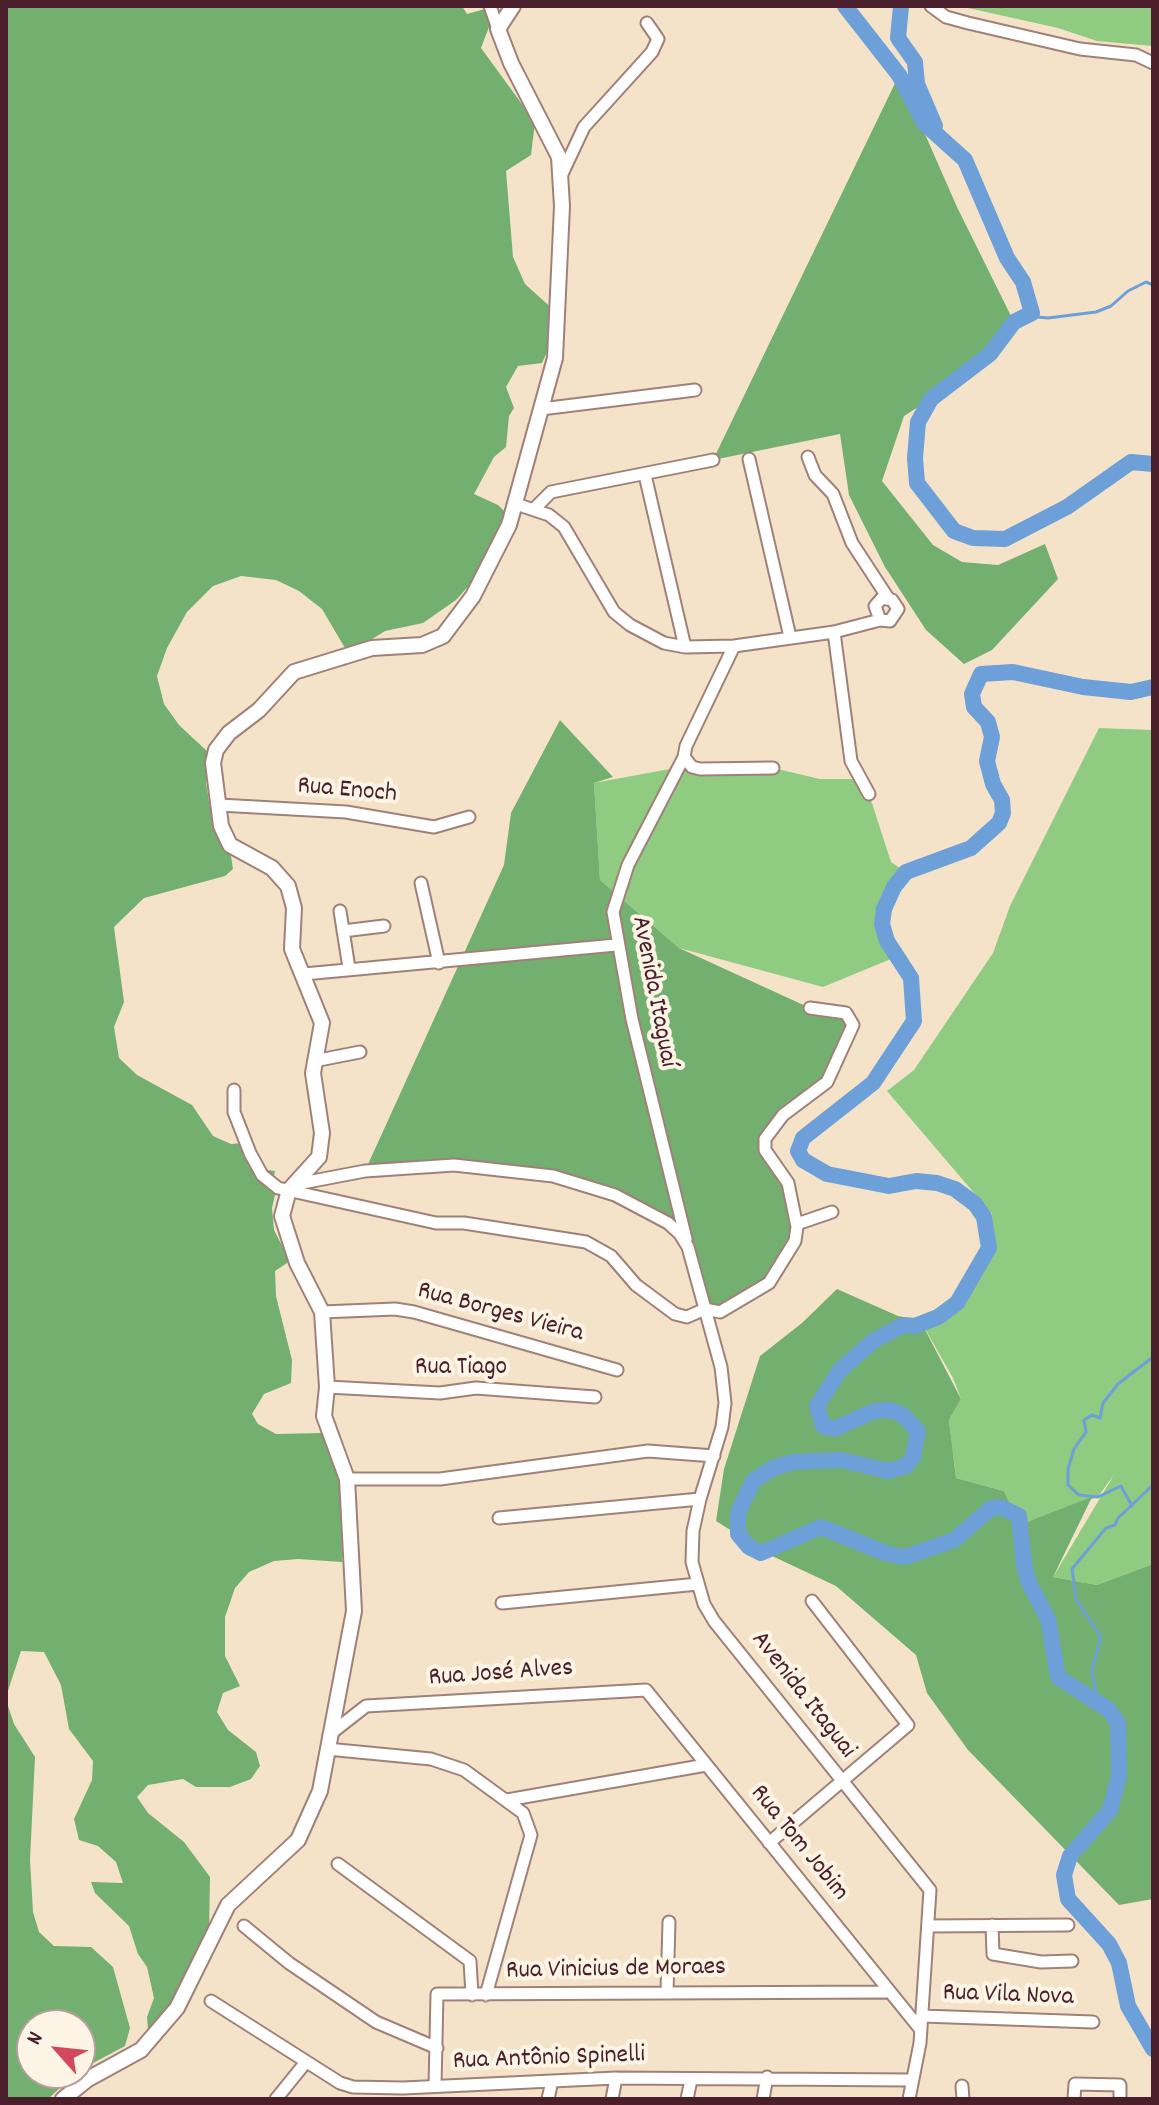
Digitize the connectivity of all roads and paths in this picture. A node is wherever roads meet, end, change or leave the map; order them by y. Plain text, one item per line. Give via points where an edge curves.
1 (490, 6) edge
2 (513, 6) edge
3 (931, 6) edge
4 (647, 23) dead end
5 (498, 29) junction
6 (1153, 63) edge
7 (560, 182) junction
8 (695, 390) dead end
9 (541, 409) junction
10 (808, 457) dead end
11 (749, 459) dead end
12 (713, 460) dead end
13 (645, 475) junction
14 (516, 504) junction
15 (534, 509) junction
16 (888, 598) junction
17 (880, 620) junction
18 (834, 632) junction
19 (790, 637) junction
20 (734, 646) junction
21 (685, 647) junction
22 (684, 757) junction
23 (773, 768) dead end
24 (869, 794) dead end
25 (219, 805) junction
26 (469, 817) dead end
27 (421, 883) dead end
28 (340, 911) dead end
29 (384, 926) dead end
30 (343, 931) junction
31 (616, 945) junction
32 (439, 963) junction
33 (349, 968) junction
34 (304, 974) junction
35 (810, 1008) dead end
36 (360, 1052) dead end
37 (314, 1061) junction
38 (234, 1090) dead end
39 (293, 1187) junction
40 (832, 1212) dead end
41 (797, 1224) junction
42 (688, 1247) junction
43 (705, 1309) junction
44 (322, 1312) junction
45 (617, 1370) dead end
46 (327, 1387) junction
47 (595, 1397) dead end
48 (714, 1456) junction
49 (347, 1479) junction
50 (700, 1499) junction
51 (499, 1518) dead end
52 (698, 1584) junction
53 (812, 1601) dead end
54 (502, 1603) dead end
55 (639, 1688) joint
56 (328, 1742) junction
57 (706, 1765) junction
58 (842, 1782) junction
59 (507, 1800) junction
60 (769, 1843) junction
61 (338, 1864) dead end
62 (669, 1922) dead end
63 (992, 1925) junction
64 (1068, 1925) dead end
65 (244, 1926) dead end
66 (928, 1926) junction
67 (1072, 1961) dead end
68 (667, 1992) junction
69 (887, 1992) junction
70 (472, 1995) junction
71 (486, 1995) junction
72 (211, 2001) dead end
73 (922, 2016) junction
74 (1093, 2022) dead end
75 (921, 2030) junction
76 (437, 2048) junction
77 (306, 2062) junction
78 (767, 2077) junction
79 (616, 2078) junction
80 (691, 2080) junction
81 (911, 2080) junction
82 (552, 2081) junction
83 (435, 2086) junction
84 (962, 2086) dead end
85 (403, 2094) edge
86 (63, 2099) edge
87 (276, 2099) edge
88 (548, 2099) edge
89 (612, 2099) edge
90 (687, 2099) edge
91 (763, 2099) edge
92 (909, 2099) edge
93 (963, 2099) edge
94 (1074, 2099) edge
95 (1120, 2099) edge

1 - 5 street
2 - 5 street
3 - 6 street via 968,23 1080,49 1136,55
4 - 7 street via 658,39 652,52 584,127
5 - 7 street via 556,150
7 - 9 street via 555,358
8 - 9 street
9 - 14 street
10 - 16 street via 815,475 833,494 852,543
11 - 19 street
12 - 13 street
13 - 15 street via 551,492
13 - 21 street
14 - 15 street
14 - 25 street via 489,568 443,636 422,645 372,648 294,672 229,733 213,763
15 - 21 street via 564,527 614,612 650,638
16 - 17 street via 875,606
16 - 17 street via 896,604 897,614 890,621
17 - 18 street
18 - 19 street
18 - 24 street via 851,761
19 - 20 street
20 - 21 street
20 - 22 street, Avenida Itaguaí
22 - 23 street via 700,769
22 - 31 street, Avenida Itaguaí via 628,865 613,912
25 - 26 street, Rua Enoch via 346,812 434,827
25 - 34 street via 230,845 272,868 288,886 294,908 292,949
27 - 32 street
28 - 30 street
29 - 30 street
30 - 33 street
31 - 32 street
31 - 42 street, Avenida Itaguaí
32 - 33 street
33 - 34 street
34 - 37 street via 322,1023
35 - 41 street via 846,1013 853,1025 827,1082 783,1115 765,1139 765,1150 788,1183
36 - 37 street
37 - 39 street via 322,1140 319,1157
38 - 39 street via 234,1112 262,1175 278,1188
39 - 42 street via 365,1171 454,1165 553,1176 628,1202 668,1223
39 - 43 street via 436,1223 586,1242 611,1256 636,1285 675,1314 687,1317
39 - 44 street via 284,1201 284,1229
40 - 41 street
41 - 43 street via 791,1251 769,1283 720,1312
42 - 43 street, Avenida Itaguaí
43 - 48 street via 725,1385
44 - 45 street, Rua Borges Vieira via 414,1312
44 - 46 street
46 - 47 street, Rua Tiago via 440,1393 476,1388
46 - 49 street via 324,1416
48 - 49 street via 648,1451 440,1479
48 - 50 street
49 - 56 street via 354,1611
50 - 51 street
50 - 52 street, Avenida Itaguai via 692,1562
52 - 54 street
52 - 58 street, Avenida Itaguai via 714,1621
53 - 58 street via 908,1725
55 - 56 street, Rua José Alves via 366,1706
55 - 57 street, Rua Tom Jobim via 652,1694
56 - 59 street via 464,1770
56 - 86 street via 320,1791 298,1840 228,1905 177,2008 141,2050
57 - 59 street
57 - 60 street, Rua Tom Jobim
58 - 60 street
58 - 66 street, Avenida Itaguai via 930,1890
59 - 71 street via 523,1813 531,1835
60 - 69 street, Rua Tom Jobim
61 - 70 street via 470,1961
62 - 68 street
63 - 64 street
63 - 66 street
63 - 67 street via 993,1954
65 - 76 street via 376,2022
66 - 73 street, Avenida Itaguai
68 - 69 street, Rua Vinicius de Moraes
68 - 71 street, Rua Vinicius de Moraes
69 - 75 street, Rua Tom Jobim
70 - 71 street, Rua Vinicius de Moraes
70 - 76 street, Rua Vinicius de Moraes via 437,1994
72 - 77 street, Rua Antônio Spinelli
73 - 74 street, Rua Vila Nova
73 - 75 street, Avenida Itaguai
75 - 81 street, Avenida Itaguai
76 - 83 street, Rua Vinicius de Moraes
77 - 85 street, Rua Antônio Spinelli via 353,2087
77 - 87 street
78 - 80 street, Rua Antônio Spinelli
78 - 81 street, Rua Antônio Spinelli
78 - 91 street
79 - 80 street, Rua Antônio Spinelli
79 - 82 street, Rua Antônio Spinelli
79 - 89 street
80 - 90 street
81 - 92 street, Avenida Itaguai
82 - 83 street, Rua Antônio Spinelli
82 - 88 street
83 - 85 street, Rua Antônio Spinelli
84 - 93 street
94 - 95 street via 1075,2084 1120,2085

